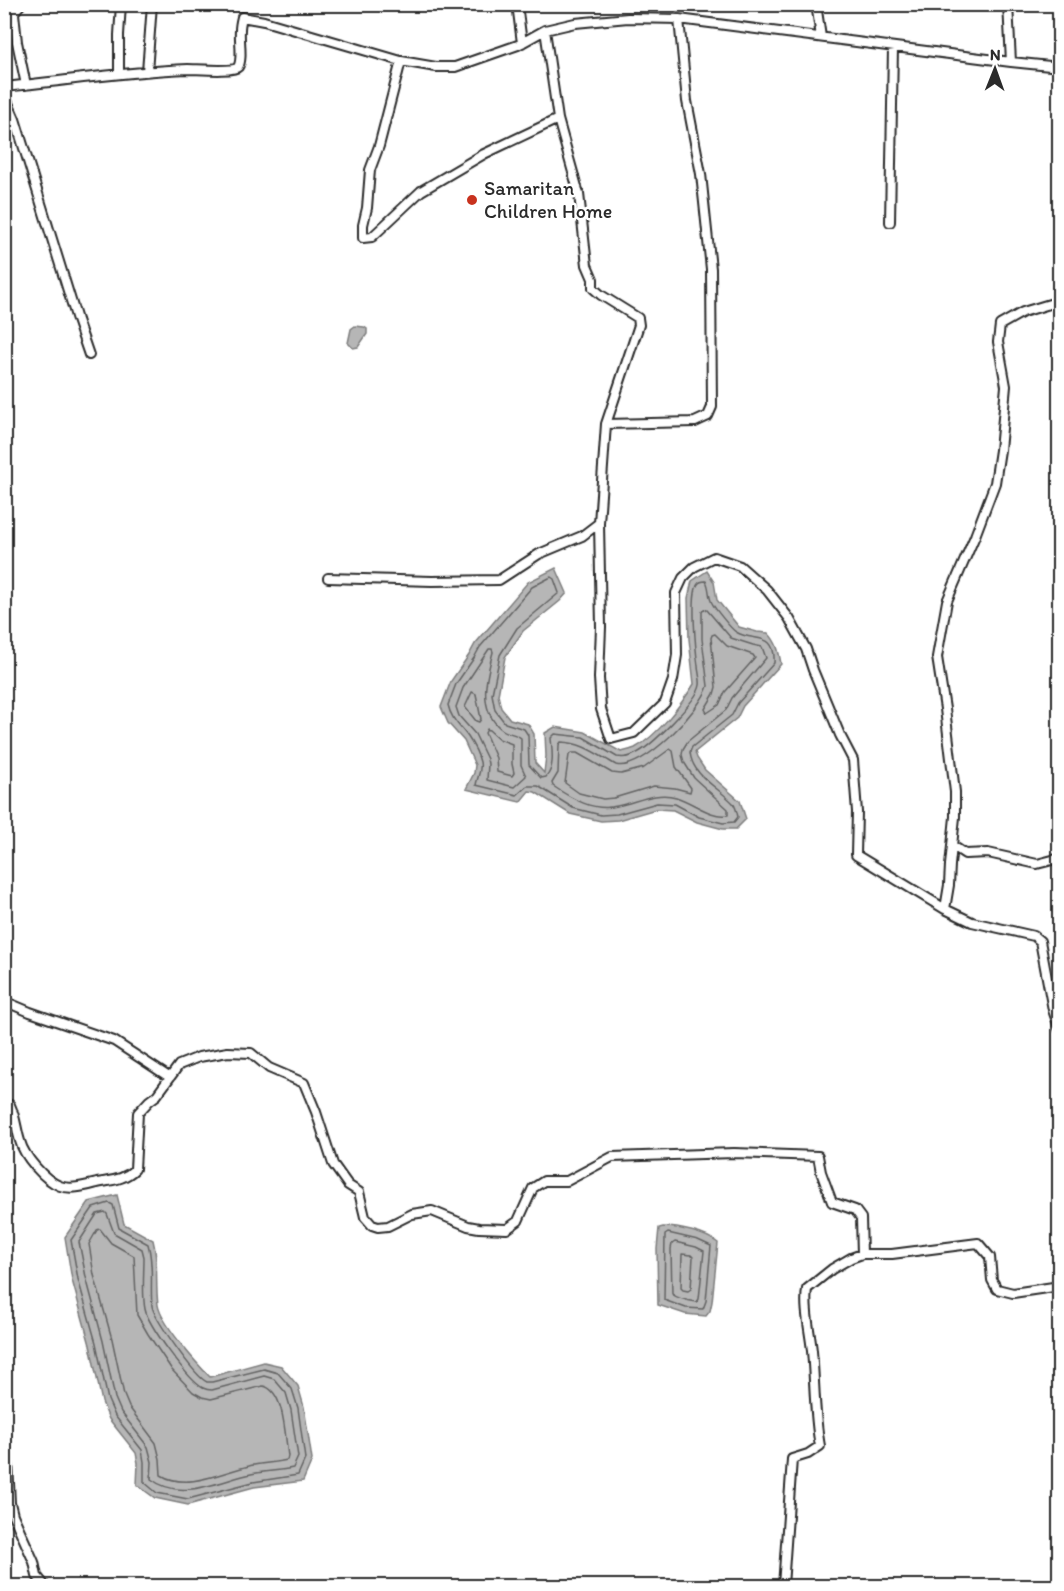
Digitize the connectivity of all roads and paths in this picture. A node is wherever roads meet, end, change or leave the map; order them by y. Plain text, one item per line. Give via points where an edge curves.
1 (21, 4) edge
2 (121, 4) edge
3 (152, 4) edge
4 (516, 4) edge
5 (816, 4) edge
6 (1008, 4) edge
7 (13, 8) edge
8 (4, 12) edge
9 (679, 19) junction
10 (545, 30) junction
11 (821, 36) junction
12 (522, 43) junction
13 (893, 47) junction
14 (401, 61) junction
15 (1011, 62) junction
16 (1059, 66) edge
17 (147, 72) junction
18 (119, 74) junction
19 (26, 85) junction
20 (4, 87) edge
21 (4, 94) edge
22 (558, 119) junction
23 (890, 222) dead end
24 (1059, 299) edge
25 (89, 355) dead end
26 (606, 424) junction
27 (599, 523) junction
28 (328, 578) dead end
29 (953, 846) junction
30 (1059, 858) edge
31 (945, 909) junction
32 (4, 1001) edge
33 (1059, 1030) edge
34 (169, 1077) junction
35 (4, 1102) edge
36 (862, 1254) junction
37 (1059, 1286) edge
38 (4, 1448) edge
39 (45, 1587) edge
40 (783, 1587) edge

1 - 7 street
2 - 18 street
3 - 17 street
4 - 12 street
5 - 11 street
6 - 15 street
7 - 8 street
7 - 19 street
9 - 10 street via 628,18
9 - 11 street
9 - 26 street via 711,269 712,407 708,416 695,422
10 - 12 street
10 - 22 street
11 - 13 street
12 - 14 street via 455,67
13 - 15 street
13 - 23 street
14 - 17 street via 242,17 238,67
14 - 22 street via 370,170 363,238 372,237 421,191 484,154
15 - 16 street
17 - 18 street
18 - 19 street
19 - 20 street
21 - 25 street
22 - 26 street via 579,194 593,288 638,318
24 - 29 street via 1000,325 998,342 1006,386 995,483 947,601 937,657 955,792
26 - 27 street
27 - 28 street via 499,580
27 - 31 street via 599,678 601,709 611,740 634,733 665,703 677,655 676,593 683,578 714,557 740,566 767,590 789,618 853,760 856,855
29 - 30 street via 965,855 988,853 1037,864
29 - 31 street
31 - 33 street via 972,922 1034,936 1040,941
32 - 34 street via 114,1041
34 - 35 street via 138,1113 135,1169 128,1177 81,1187 58,1185 41,1172 26,1155 15,1117 10,1105
34 - 36 street via 179,1065 228,1052 250,1053 269,1068 304,1083 333,1164 348,1185 359,1192 365,1217 378,1227 432,1211 468,1226 507,1229 518,1221 533,1188 544,1181 567,1181 612,1157 734,1153 818,1156 832,1202 855,1210 861,1218
36 - 37 street via 978,1243 990,1257 997,1289 1013,1293
36 - 40 street via 832,1269 807,1289 820,1446 792,1459
38 - 39 street via 13,1515

